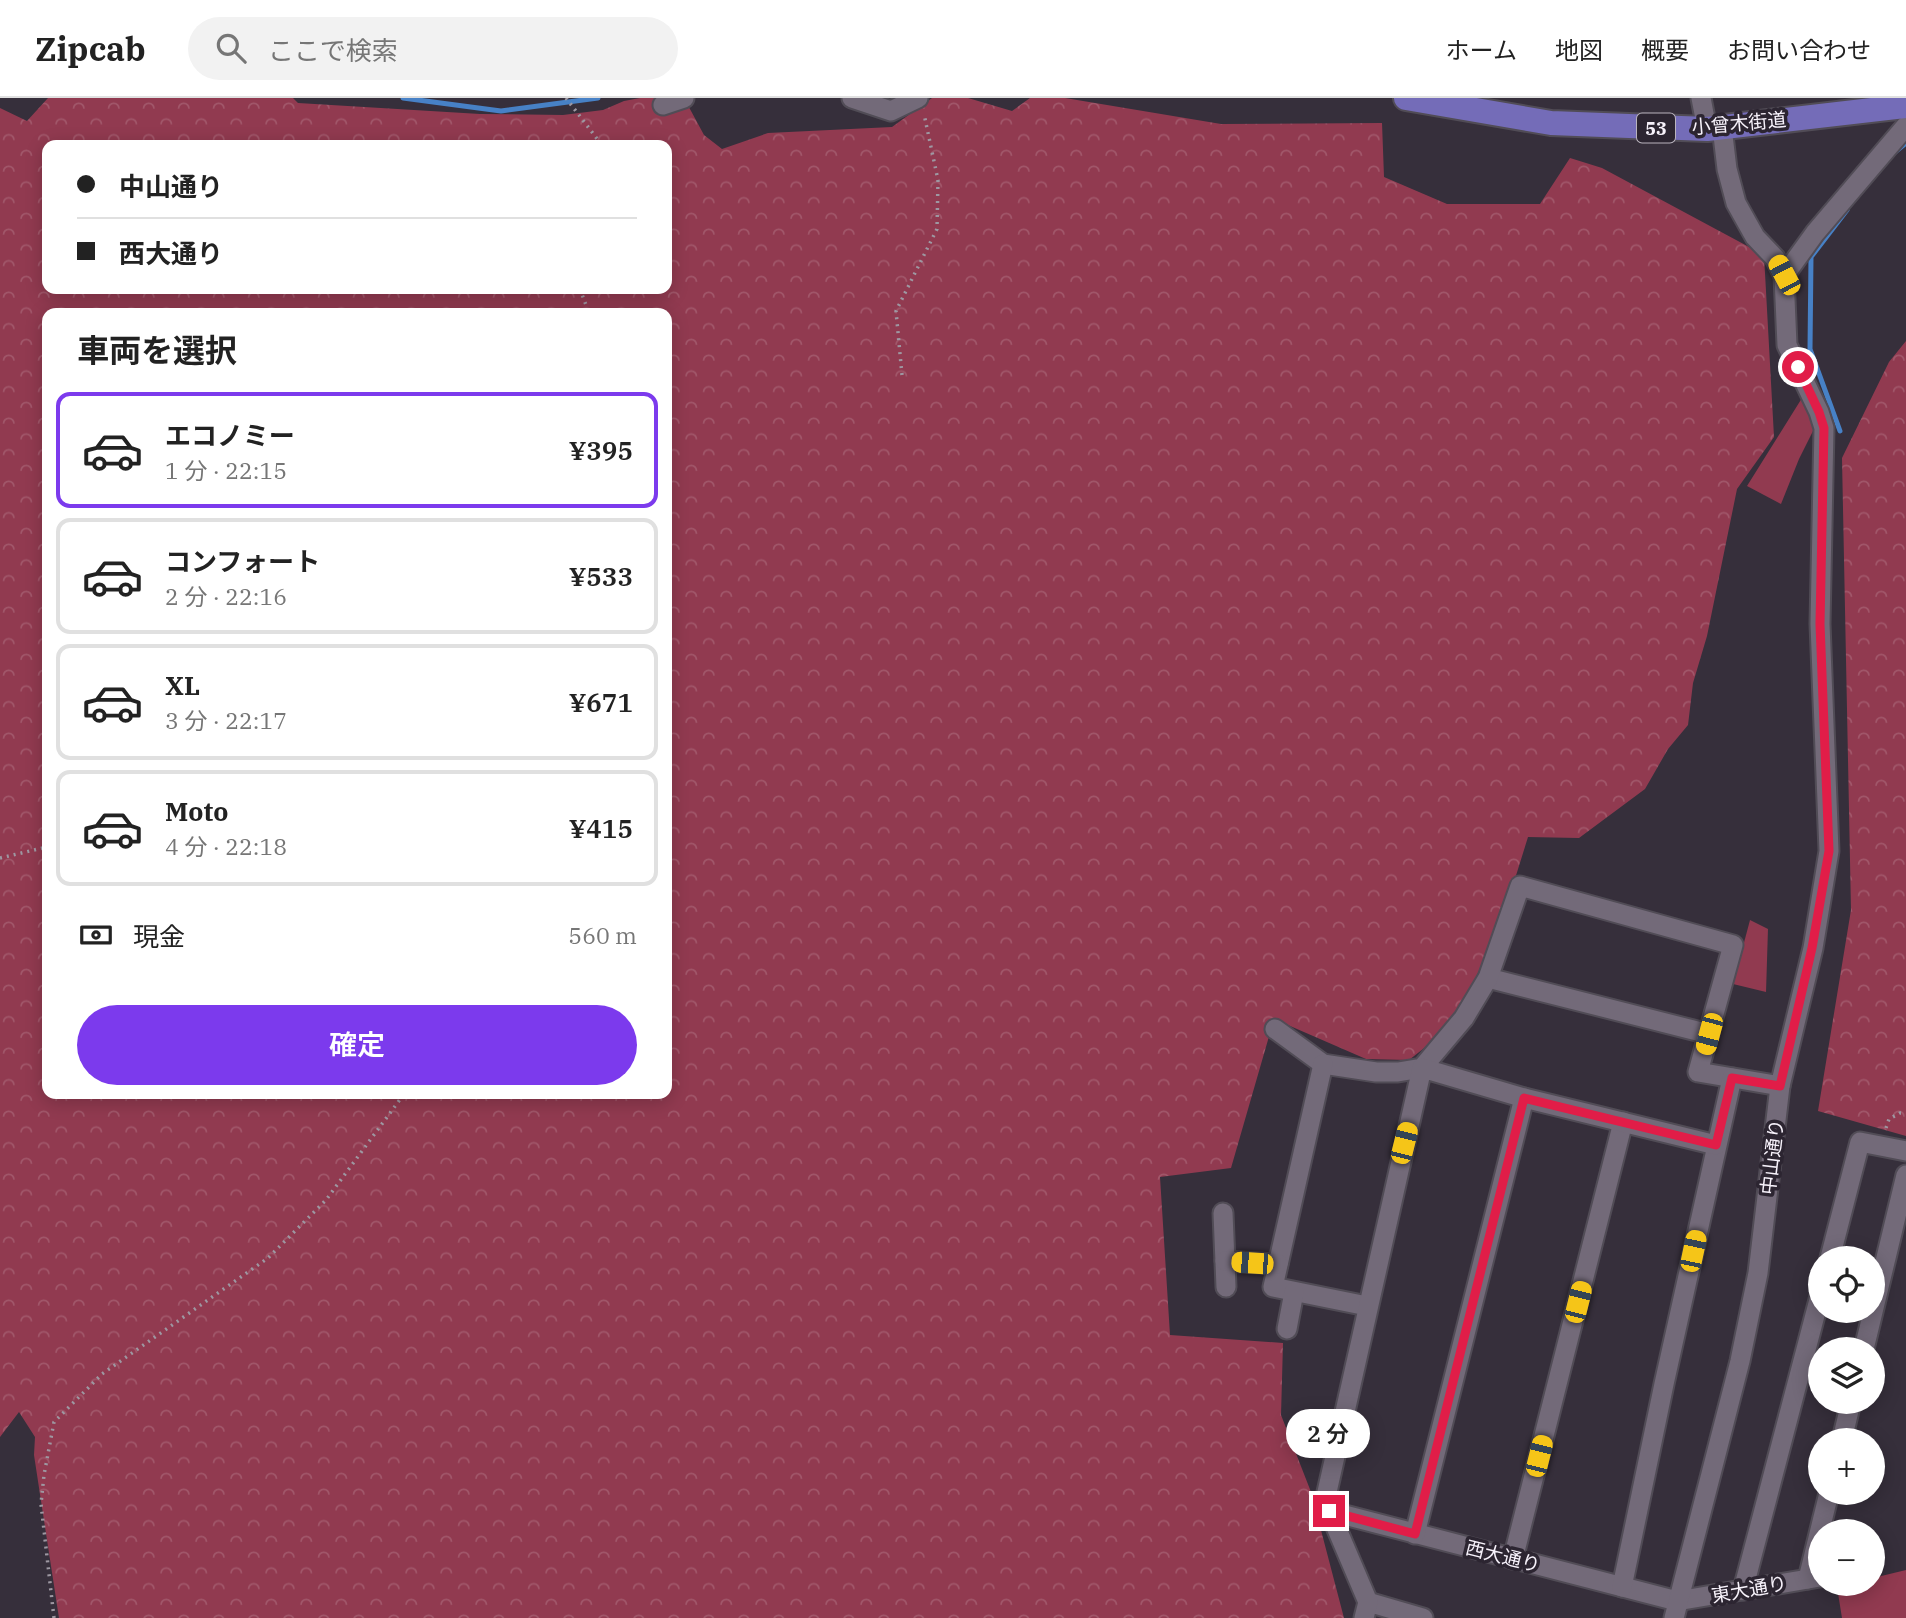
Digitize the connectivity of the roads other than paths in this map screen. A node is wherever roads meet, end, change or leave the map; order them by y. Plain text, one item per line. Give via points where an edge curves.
1 (684, 98) edge
2 (852, 98) edge
3 (1406, 98) edge
4 (1701, 98) edge
5 (663, 105) dead end
6 (921, 105) edge
7 (1906, 106) edge
8 (1906, 126) edge
9 (1714, 128) junction
10 (1784, 275) junction
11 (1488, 978) junction
12 (1275, 1029) dead end
13 (1709, 1034) junction
14 (1323, 1064) junction
15 (1422, 1068) junction
16 (1732, 1078) junction
17 (1780, 1086) junction
18 (1524, 1098) junction
19 (1623, 1122) junction
20 (1716, 1145) junction
21 (1906, 1151) edge
22 (1906, 1175) edge
23 (1223, 1213) dead end
24 (1833, 1246) edge
25 (1226, 1261) junction
26 (1278, 1264) junction
27 (1226, 1287) dead end
28 (1294, 1292) junction
29 (1367, 1306) junction
30 (1813, 1323) edge
31 (1287, 1329) dead end
32 (1867, 1337) edge
33 (1329, 1511) junction
34 (1415, 1534) junction
35 (1513, 1559) junction
36 (1808, 1579) edge
37 (1622, 1587) junction
38 (1743, 1590) junction
39 (1366, 1610) edge
40 (1676, 1610) edge
41 (1423, 1618) edge

1 - 5 street
2 - 6 street via 891,111
3 - 9 main road, 小曾木街道 / 53 via 1551,123
4 - 9 street
7 - 9 main road, 小曾木街道 / 53
8 - 10 street
9 - 10 street via 1735,203
10 - 17 street, 中山通り via 1787,345 1824,428 1820,624 1829,851
11 - 13 street
11 - 13 street via 1520,886 1733,945
11 - 15 street via 1464,1018
12 - 14 street
13 - 16 street via 1698,1072
14 - 15 street via 1376,1072
14 - 26 street
15 - 18 street
15 - 29 street
16 - 17 street
16 - 20 street
17 - 40 street, 中山通り via 1758,1273
18 - 19 street
18 - 34 street
19 - 20 street
19 - 35 street
20 - 37 street
21 - 24 street via 1860,1142
22 - 32 street
23 - 25 street
25 - 26 street
25 - 27 street
26 - 28 street via 1273,1287
28 - 29 street
28 - 31 street
29 - 33 street via 1325,1501
30 - 38 street
33 - 34 street, 西大通り
33 - 39 street
34 - 35 street, 西大通り
35 - 37 street, 西大通り
36 - 38 street, 東大通り
37 - 40 street, 西大通り
38 - 40 street, 東大通り
39 - 41 street

